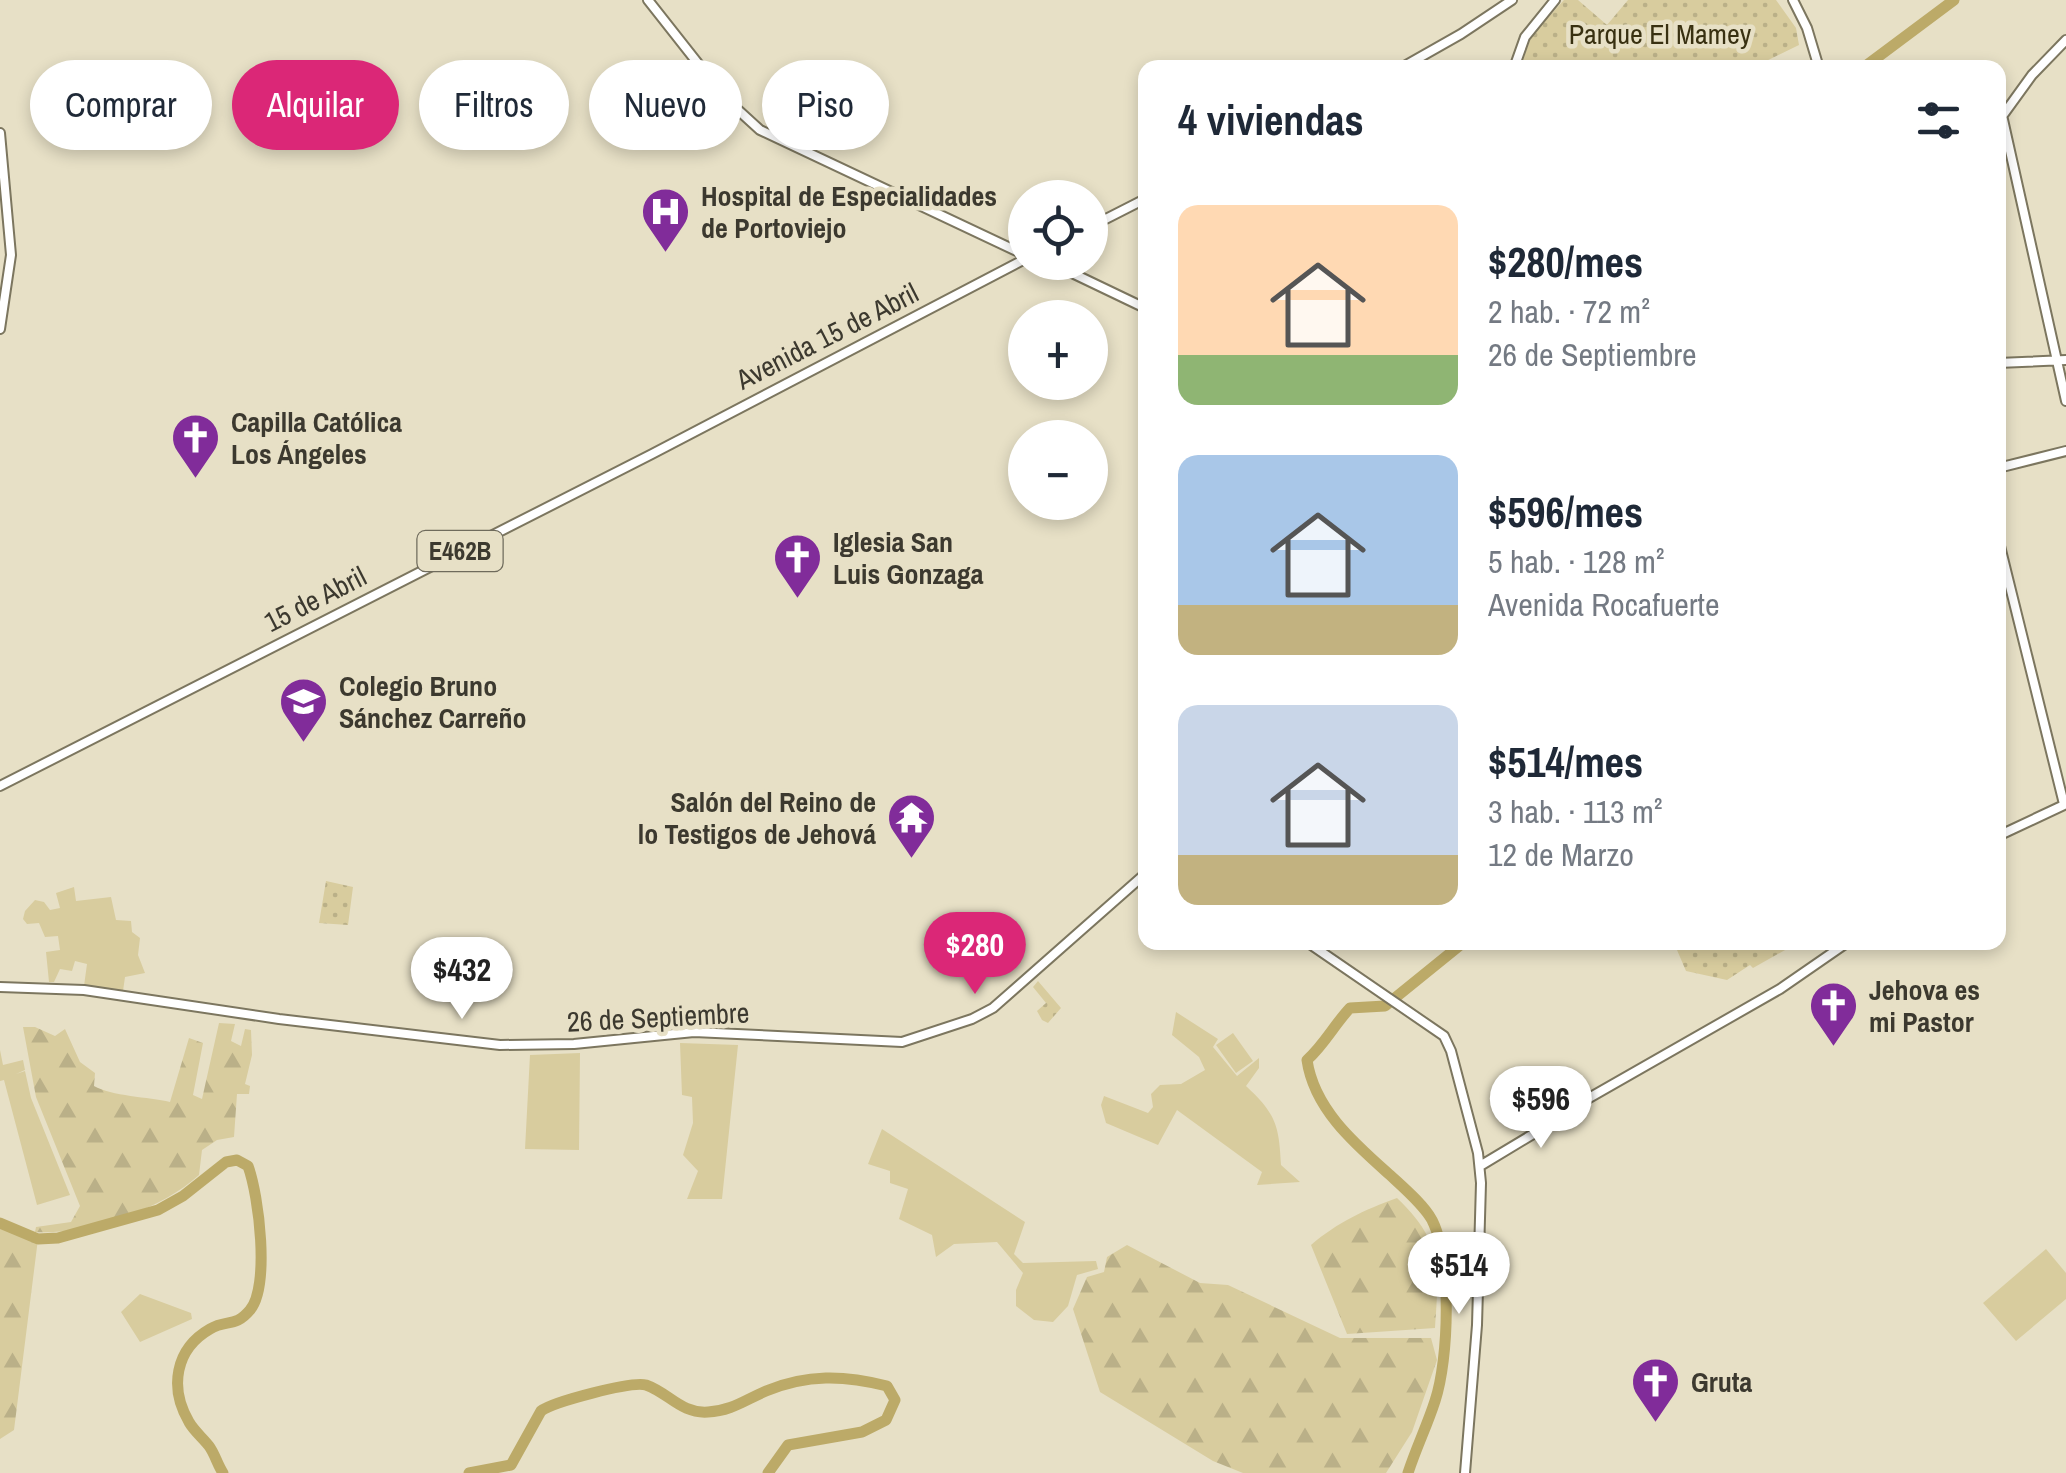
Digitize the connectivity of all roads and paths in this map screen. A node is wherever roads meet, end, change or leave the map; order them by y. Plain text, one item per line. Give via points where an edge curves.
1 (648, 0) edge
2 (1512, 0) edge
3 (1556, 0) edge
4 (1792, 0) edge
5 (2066, 40) edge
6 (1414, 60) edge
7 (1517, 60) edge
8 (1817, 60) edge
9 (2006, 110) edge
10 (0, 133) edge
11 (2006, 142) edge
12 (1138, 203) edge
13 (1108, 218) edge
14 (1008, 249) edge
15 (1008, 266) edge
16 (1087, 280) edge
17 (1138, 305) edge
18 (0, 329) edge
19 (2061, 361) edge
20 (2006, 363) edge
21 (2066, 401) edge
22 (2066, 451) edge
23 (652, 454) joint
24 (2006, 466) edge
25 (2006, 570) edge
26 (0, 786) edge
27 (2065, 804) edge
28 (2006, 832) edge
29 (1138, 880) edge
30 (1319, 950) edge
31 (1836, 950) edge
32 (0, 987) edge
33 (1480, 1164) junction
34 (1465, 1473) edge

1 - 14 street via 726,99 760,130
2 - 6 street
3 - 7 street via 1525,37
4 - 8 street
5 - 9 street
10 - 18 street via 11,254
11 - 19 street
12 - 13 street
15 - 23 street, Avenida 15 de Abril / E462B
16 - 17 street
19 - 20 street
19 - 21 street
22 - 24 street
23 - 26 street, 15 de Abril / E462B
25 - 27 street
27 - 28 street
29 - 32 street, 26 de Septiembre via 993,1008 902,1042 694,1032 495,1044 84,990
30 - 33 street via 1444,1036
31 - 33 street
33 - 34 street

